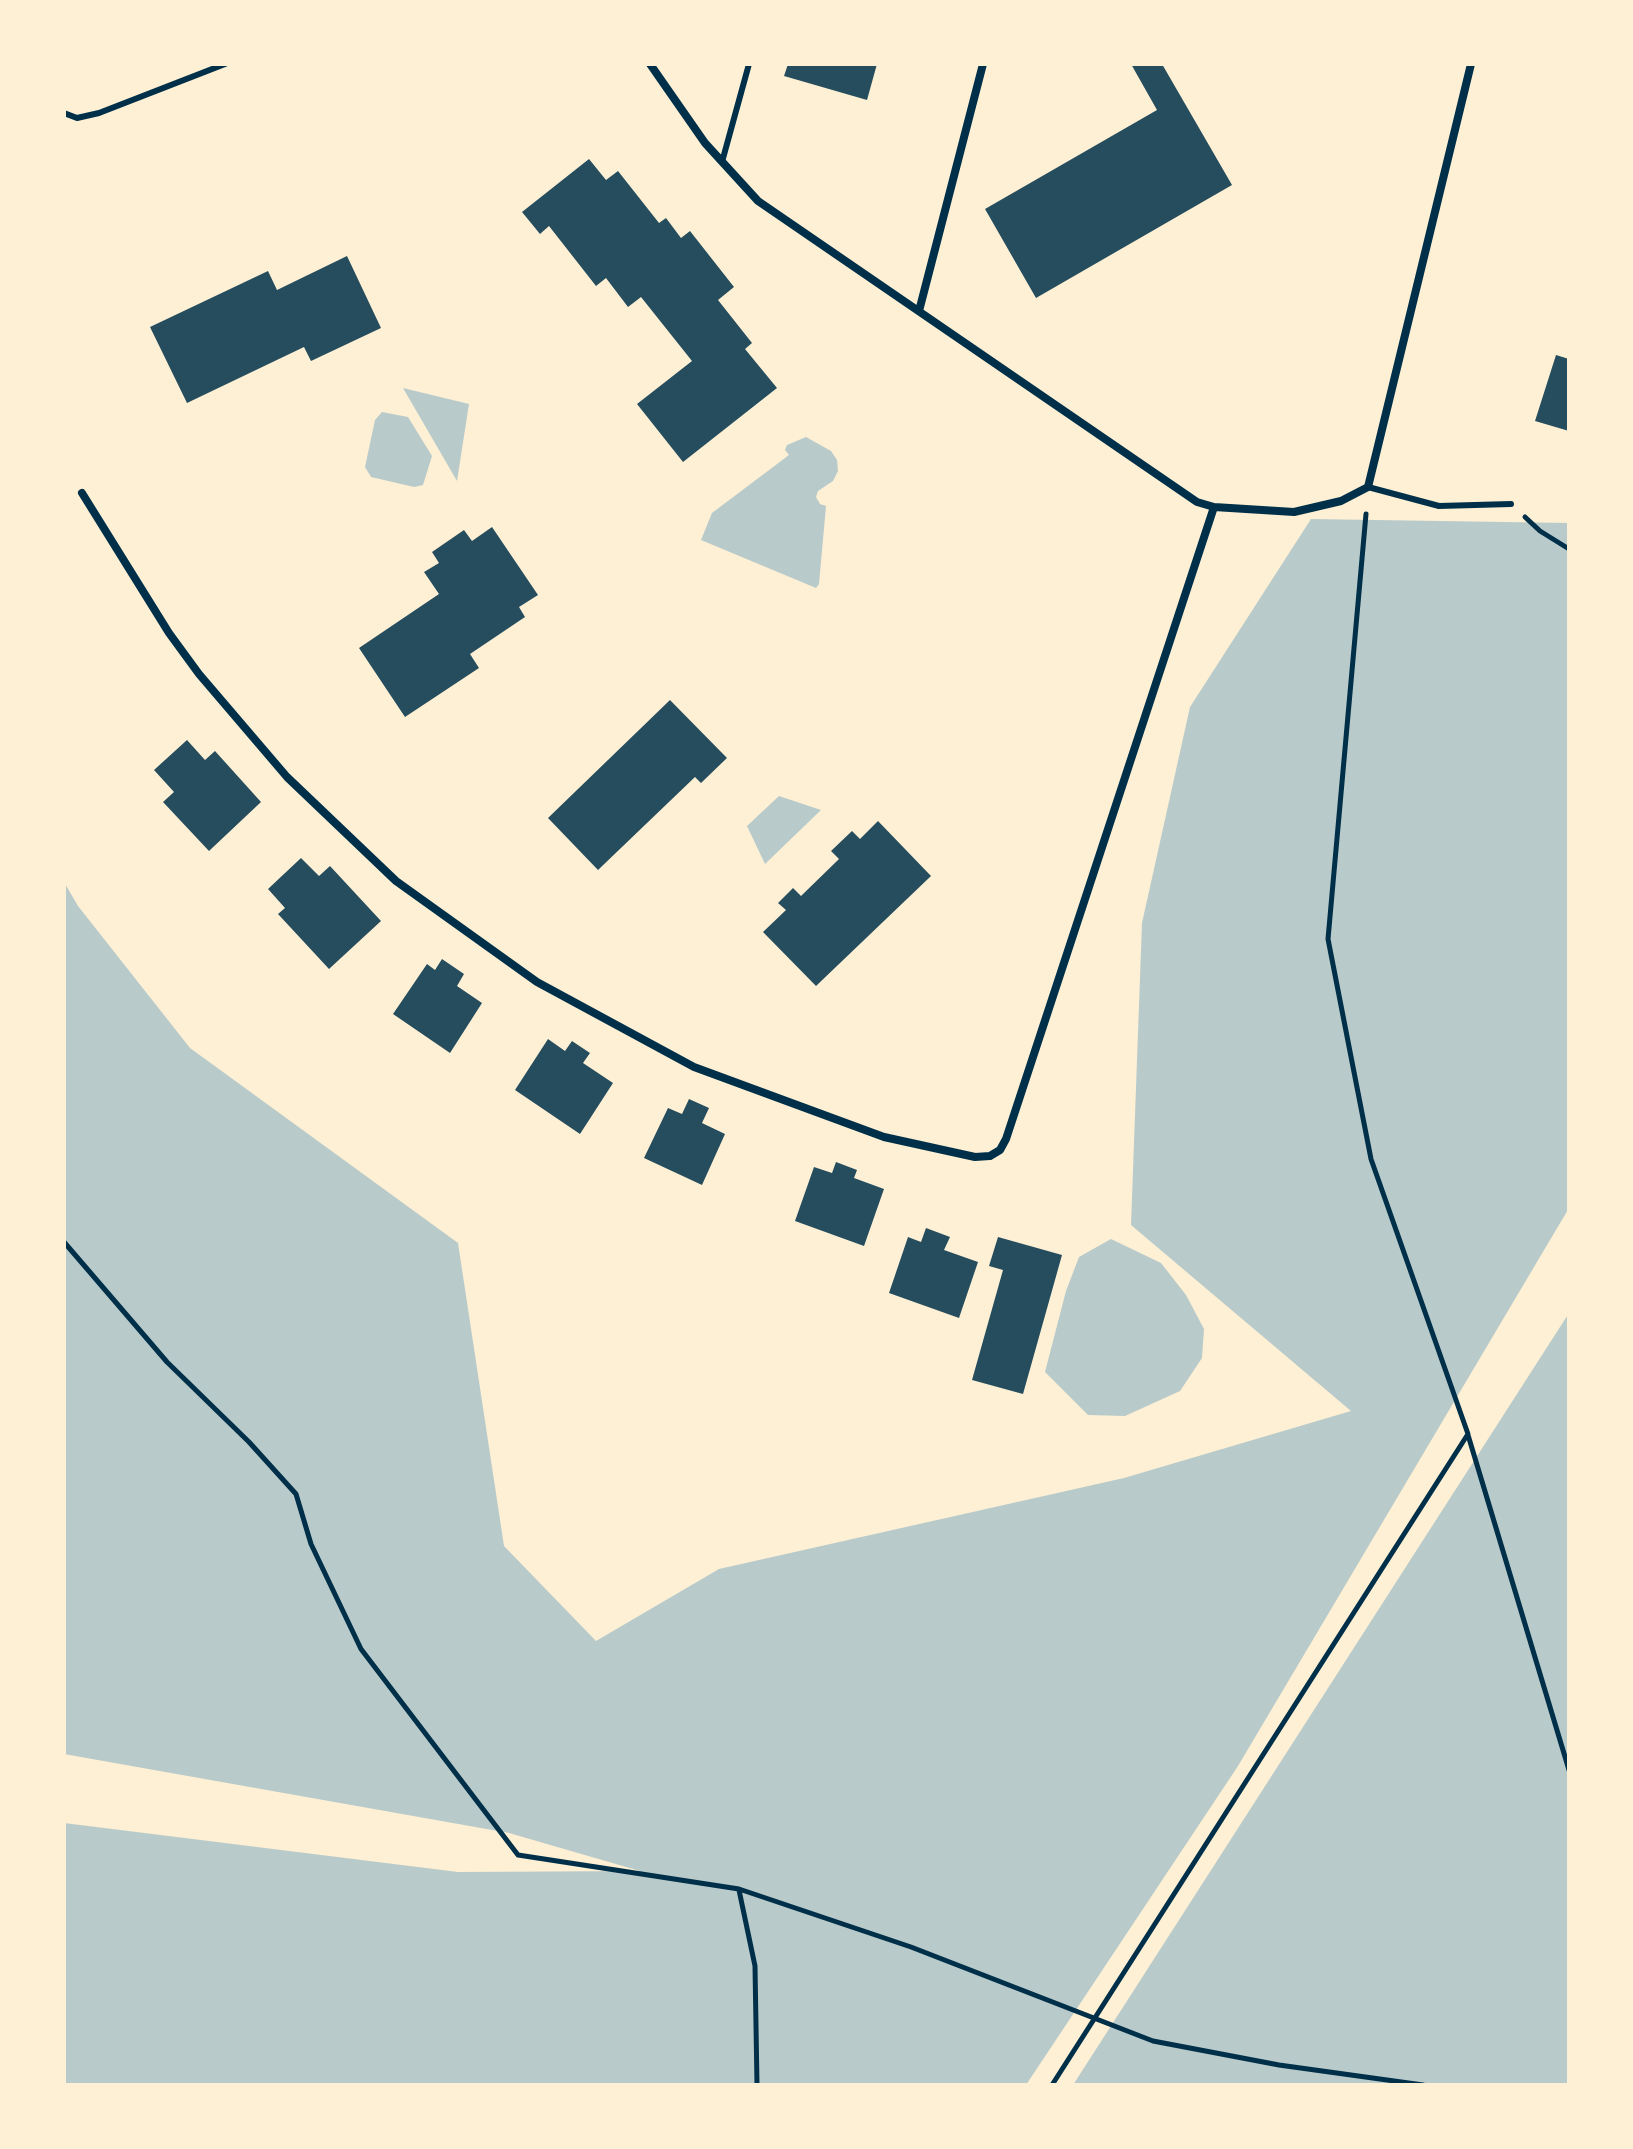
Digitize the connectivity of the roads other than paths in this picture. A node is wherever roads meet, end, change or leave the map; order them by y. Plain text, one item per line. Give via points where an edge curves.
1 (225, 64) edge
2 (650, 64) edge
3 (749, 64) edge
4 (983, 64) edge
5 (1471, 64) edge
6 (64, 113) edge
7 (722, 162) junction
8 (919, 311) junction
9 (1368, 487) junction
10 (82, 493) dead end
11 (1511, 504) road end
12 (1214, 507) junction

1 - 6 lane via 99,113 77,118
2 - 7 street
3 - 7 lane
4 - 8 street
5 - 9 street
7 - 8 street via 758,201
8 - 12 street via 1197,502
9 - 11 lane via 1439,506
9 - 12 street via 1318,509
10 - 12 street via 199,674 287,777 396,881 537,982 694,1067 884,1137 975,1157 990,1156 1006,1139

